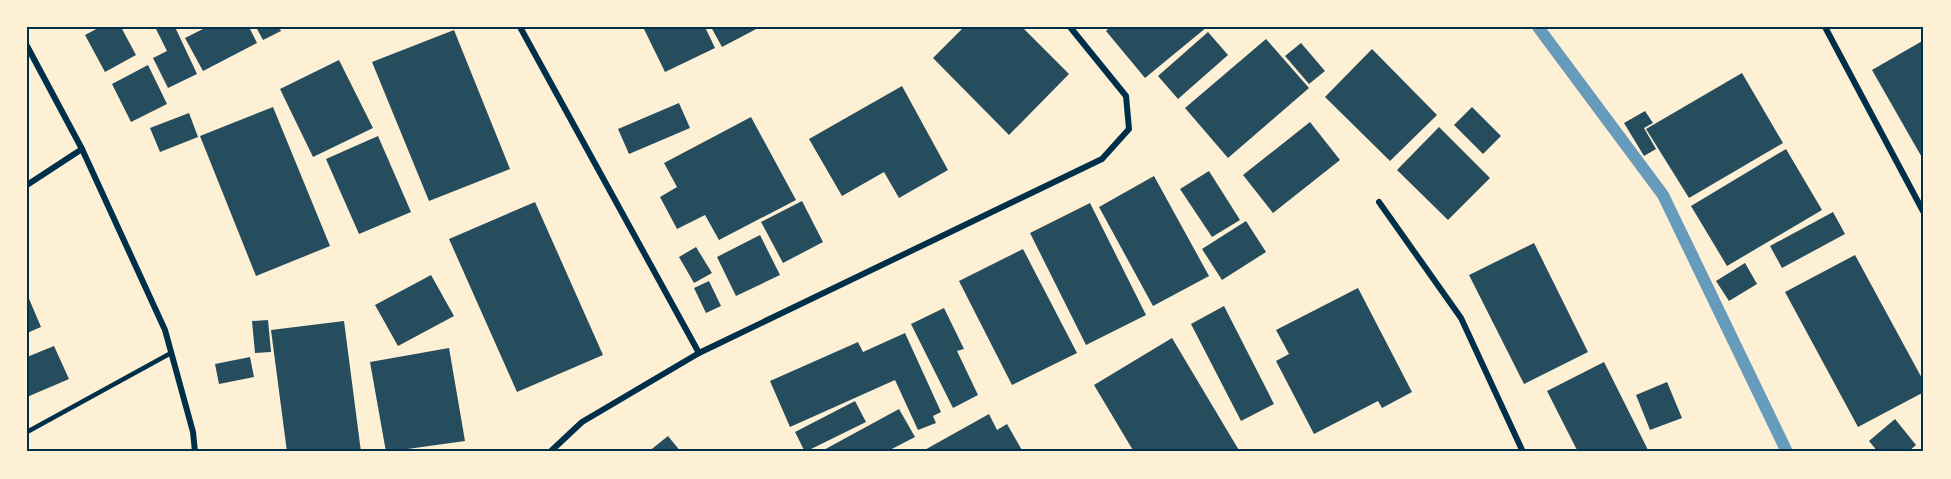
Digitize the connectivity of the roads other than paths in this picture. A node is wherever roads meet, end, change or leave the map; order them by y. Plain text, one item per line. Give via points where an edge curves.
1 (520, 27) edge
2 (1070, 27) edge
3 (1825, 27) edge
4 (27, 46) edge
5 (82, 149) junction
6 (27, 185) edge
7 (1379, 202) dead end
8 (1924, 213) edge
9 (171, 353) junction
10 (699, 353) junction
11 (27, 432) edge
12 (195, 452) edge
13 (550, 452) edge
14 (1523, 452) edge

1 - 10 street
2 - 10 street via 1126,96 1129,129 1102,159
3 - 8 street
4 - 5 street
5 - 6 street
5 - 9 street via 165,330
7 - 14 street via 1461,318
9 - 11 lane
9 - 12 street
10 - 13 street via 582,422

